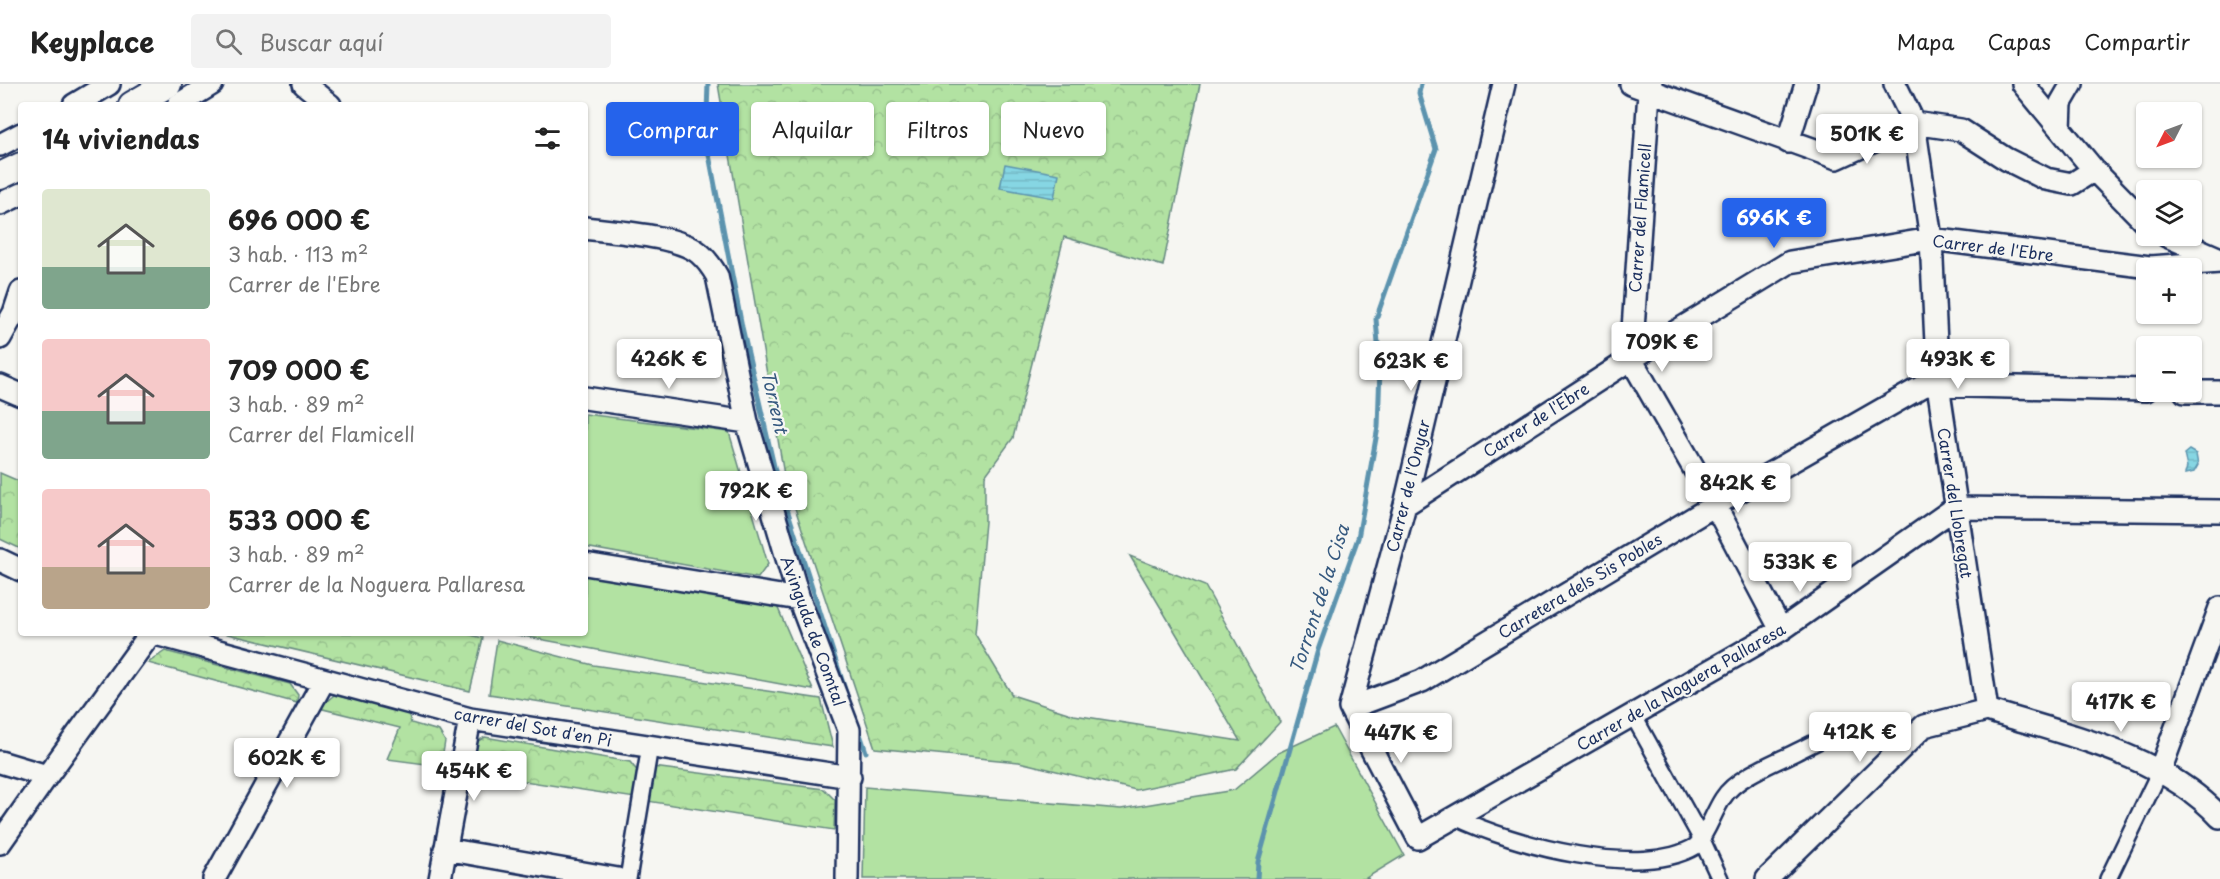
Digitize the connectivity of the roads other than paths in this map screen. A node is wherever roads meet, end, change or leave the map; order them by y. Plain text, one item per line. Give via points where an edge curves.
1 (109, 84) edge
2 (168, 84) edge
3 (212, 84) edge
4 (304, 84) edge
5 (1504, 84) edge
6 (1806, 84) edge
7 (1895, 84) edge
8 (2023, 84) edge
9 (2072, 84) edge
10 (1644, 87) edge
11 (79, 102) edge
12 (137, 102) edge
13 (183, 102) edge
14 (326, 102) edge
15 (1914, 123) junction
16 (2060, 129) junction
17 (18, 136) edge
18 (1788, 142) junction
19 (0, 145) edge
20 (18, 167) edge
21 (2094, 170) junction
22 (0, 176) edge
23 (18, 195) edge
24 (0, 204) edge
25 (2136, 213) edge
26 (588, 228) edge
27 (1931, 239) junction
28 (2189, 246) edge
29 (2220, 260) edge
30 (18, 301) edge
31 (0, 338) edge
32 (1631, 359) junction
33 (1938, 385) junction
34 (0, 386) edge
35 (2136, 390) edge
36 (2202, 392) edge
37 (2220, 392) edge
38 (18, 394) edge
39 (588, 398) edge
40 (747, 422) junction
41 (1405, 505) junction
42 (1715, 505) junction
43 (1955, 508) junction
44 (2220, 511) edge
45 (0, 560) edge
46 (588, 564) edge
47 (18, 569) edge
48 (799, 599) junction
49 (2220, 608) edge
50 (1781, 630) junction
51 (150, 636) edge
52 (163, 636) edge
53 (324, 680) junction
54 (1350, 708) junction
55 (1988, 710) junction
56 (1633, 715) junction
57 (470, 718) junction
58 (650, 746) junction
59 (1900, 751) junction
60 (0, 762) edge
61 (2160, 771) junction
62 (47, 776) junction
63 (850, 777) junction
64 (1455, 817) junction
65 (2220, 817) edge
66 (1701, 838) junction
67 (0, 843) edge
68 (445, 849) junction
69 (1614, 874) dead end
70 (1636, 875) dead end
71 (214, 879) edge
72 (440, 879) edge
73 (618, 879) edge
74 (628, 879) edge
75 (847, 879) edge
76 (1720, 879) edge
77 (1767, 879) edge
78 (2108, 879) edge

1 - 11 street
2 - 12 street
3 - 13 street
4 - 14 street
5 - 41 street, Carrer de l'Onyar
6 - 18 street
7 - 15 street, Carrer del Llobregat
8 - 16 street
9 - 16 street via 2061,103
10 - 18 street
10 - 32 street, Carrer del Flamicell
15 - 18 street via 1836,158
15 - 21 street via 1961,130 2046,179 2072,184
15 - 27 street, Carrer del Llobregat
16 - 21 street
17 - 19 street
20 - 22 street
21 - 25 street
23 - 24 street
26 - 40 street, Avinguda de Comtal via 665,239 699,252 710,264 717,276
27 - 29 street, Carrer de l'Ebre via 2150,267
27 - 32 street, Carrer de l'Ebre via 1790,262
27 - 33 street, Carrer del Llobregat
28 - 29 street
30 - 31 street
32 - 41 street, Carrer de l'Ebre
32 - 42 street
33 - 35 street, Carretera dels Sis Pobles
33 - 42 street, Carretera dels Sis Pobles via 1925,385
33 - 43 street, Carrer del Llobregat
34 - 38 street
36 - 37 street
39 - 40 street
40 - 48 street, Avinguda de Comtal
41 - 54 street, Carrer de l'Onyar
42 - 50 street
42 - 54 street, Carretera dels Sis Pobles via 1422,681
43 - 44 street
43 - 50 street, Carrer de la Noguera Pallaresa
43 - 55 street, Carrer del Llobregat
45 - 47 street
46 - 48 street
48 - 63 street, Avinguda de Comtal via 849,730
49 - 61 street
50 - 56 street, Carrer de la Noguera Pallaresa
51 - 62 street
52 - 53 street, carrer del Sot d'en Pi
53 - 57 street, carrer del Sot d'en Pi
53 - 71 street
54 - 64 street, Carrer de la Noguera Pallaresa via 1418,838
55 - 59 street via 1924,726
55 - 61 street via 2111,750
56 - 64 street, Carrer de la Noguera Pallaresa
56 - 66 street
57 - 58 street, carrer del Sot d'en Pi
57 - 68 street
58 - 63 street, carrer del Sot d'en Pi
58 - 74 street
59 - 66 street via 1868,725 1839,731 1733,786
59 - 77 street
60 - 62 street
61 - 65 street
61 - 78 street
62 - 67 street
63 - 75 street, Avinguda de Comtal
64 - 69 street via 1568,866
66 - 70 street via 1683,860
66 - 76 street
68 - 72 street
68 - 73 street

